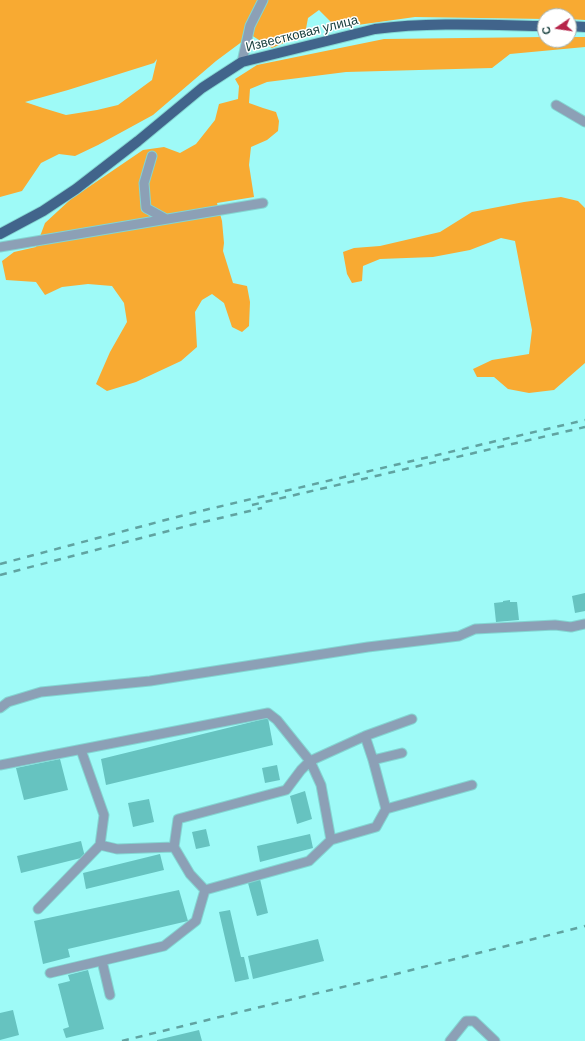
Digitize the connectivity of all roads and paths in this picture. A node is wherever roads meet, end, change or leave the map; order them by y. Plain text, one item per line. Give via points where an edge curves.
1 (263, 0) edge
2 (537, 26) edge
3 (242, 62) junction
4 (556, 105) dead end
5 (585, 122) edge
6 (152, 156) dead end
7 (262, 203) dead end
8 (166, 219) junction
9 (0, 234) edge
10 (0, 247) edge
11 (585, 624) edge
12 (0, 708) edge
13 (412, 719) dead end
14 (365, 736) junction
15 (81, 750) junction
16 (402, 754) dead end
17 (373, 760) junction
18 (310, 761) junction
19 (0, 765) edge
20 (472, 785) dead end
21 (386, 809) junction
22 (331, 840) junction
23 (100, 845) junction
24 (174, 847) junction
25 (205, 890) junction
26 (38, 909) dead end
27 (102, 960) junction
28 (50, 973) dead end
29 (110, 995) dead end
30 (450, 1041) edge
31 (495, 1041) edge

1 - 3 street via 250,26
2 - 3 main road, Известковая улица via 394,26
3 - 9 main road, Известковая улица via 202,88 76,189 43,211
4 - 5 street
6 - 8 street via 144,184 146,208
7 - 8 street
8 - 10 street
11 - 12 street via 571,627 555,625 475,629 459,636 368,647 150,681 41,692 8,702
13 - 14 street
14 - 17 street
14 - 18 street
15 - 18 street via 268,713 277,720
15 - 19 street
15 - 23 street via 104,815
16 - 17 street
17 - 21 street
18 - 22 street via 321,785
18 - 24 street via 286,790 178,819
20 - 21 street
21 - 22 street via 376,827
22 - 25 street via 309,861
23 - 24 street via 117,849
23 - 26 street
24 - 25 street via 190,874
25 - 27 street via 196,921 164,946
27 - 28 street
27 - 29 street
30 - 31 street via 466,1021 474,1021

